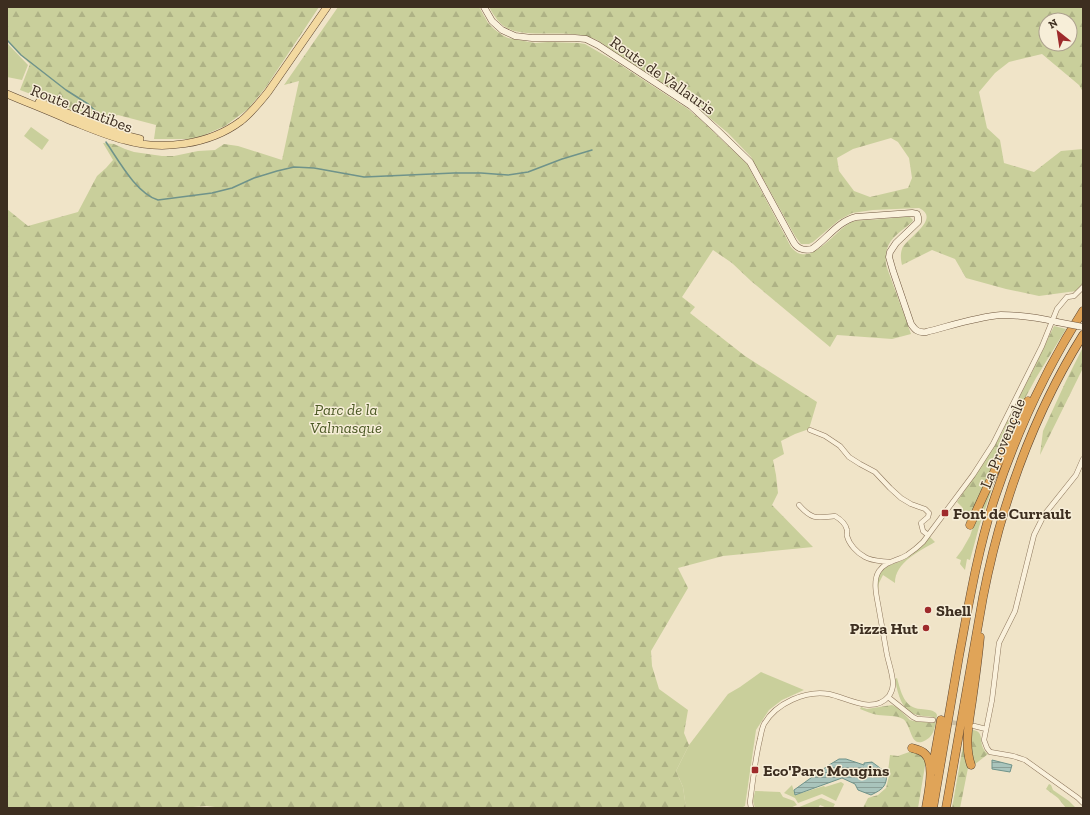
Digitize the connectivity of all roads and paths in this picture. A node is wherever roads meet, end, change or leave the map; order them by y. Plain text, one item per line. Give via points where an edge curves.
1 (323, 7) edge
2 (327, 7) edge
3 (484, 7) edge
4 (7, 90) edge
5 (7, 94) edge
6 (1083, 287) edge
7 (1083, 311) edge
8 (1055, 321) junction
9 (1083, 327) edge
10 (1083, 335) edge
11 (1044, 380) junction
12 (810, 430) dead end
13 (1083, 459) edge
14 (799, 505) dead end
15 (970, 525) dead end
16 (928, 535) junction
17 (889, 562) junction
18 (983, 597) junction
19 (888, 696) junction
20 (937, 720) joint
21 (974, 726) dead end
22 (986, 729) junction
23 (912, 748) dead end
24 (971, 765) dead end
25 (930, 779) junction
26 (1083, 802) edge
27 (751, 808) edge
28 (926, 808) edge
29 (933, 808) edge
30 (946, 808) edge

1 - 4 main road, Route d'Antibes via 256,100 230,122 200,136 171,141 137,138
2 - 5 main road, Route d'Antibes via 255,107 227,130 202,140 172,145 124,140
3 - 8 main road, Route de Vallauris via 492,21 502,30 516,36 586,39 691,106 750,162 796,247 812,249 850,218 917,214 918,222 896,243 890,257 911,324 917,331 926,332 1002,315
6 - 8 street via 1074,296 1067,297 1057,309 1054,314
7 - 11 highway, La Provençale
8 - 9 main road, Route de Vallauris, bridge
8 - 16 street via 993,444 974,475
10 - 18 highway, La Provençale via 1048,400 1013,483 988,569
11 - 15 highway via 1022,413
11 - 29 highway, La Provençale via 1027,414 995,497 976,566
12 - 16 street via 826,436 840,446 849,457 875,472 906,501 925,508 929,513 928,517 921,523 923,531
13 - 22 street via 1076,475 1044,515 1034,535 1015,611 999,643
14 - 17 street via 806,513 815,517 835,516 843,522 853,547 865,558
16 - 17 street via 915,550
17 - 19 street via 878,573 876,589 893,683
18 - 24 highway via 979,655 968,740
18 - 30 highway, La Provençale
19 - 20 street via 917,719
19 - 27 street via 882,702 870,705 829,694 816,694 796,698 770,715 764,725 758,747
20 - 25 highway via 939,736
21 - 22 street
22 - 26 street via 984,740 988,751 1025,760
23 - 25 highway via 926,755
25 - 28 highway

